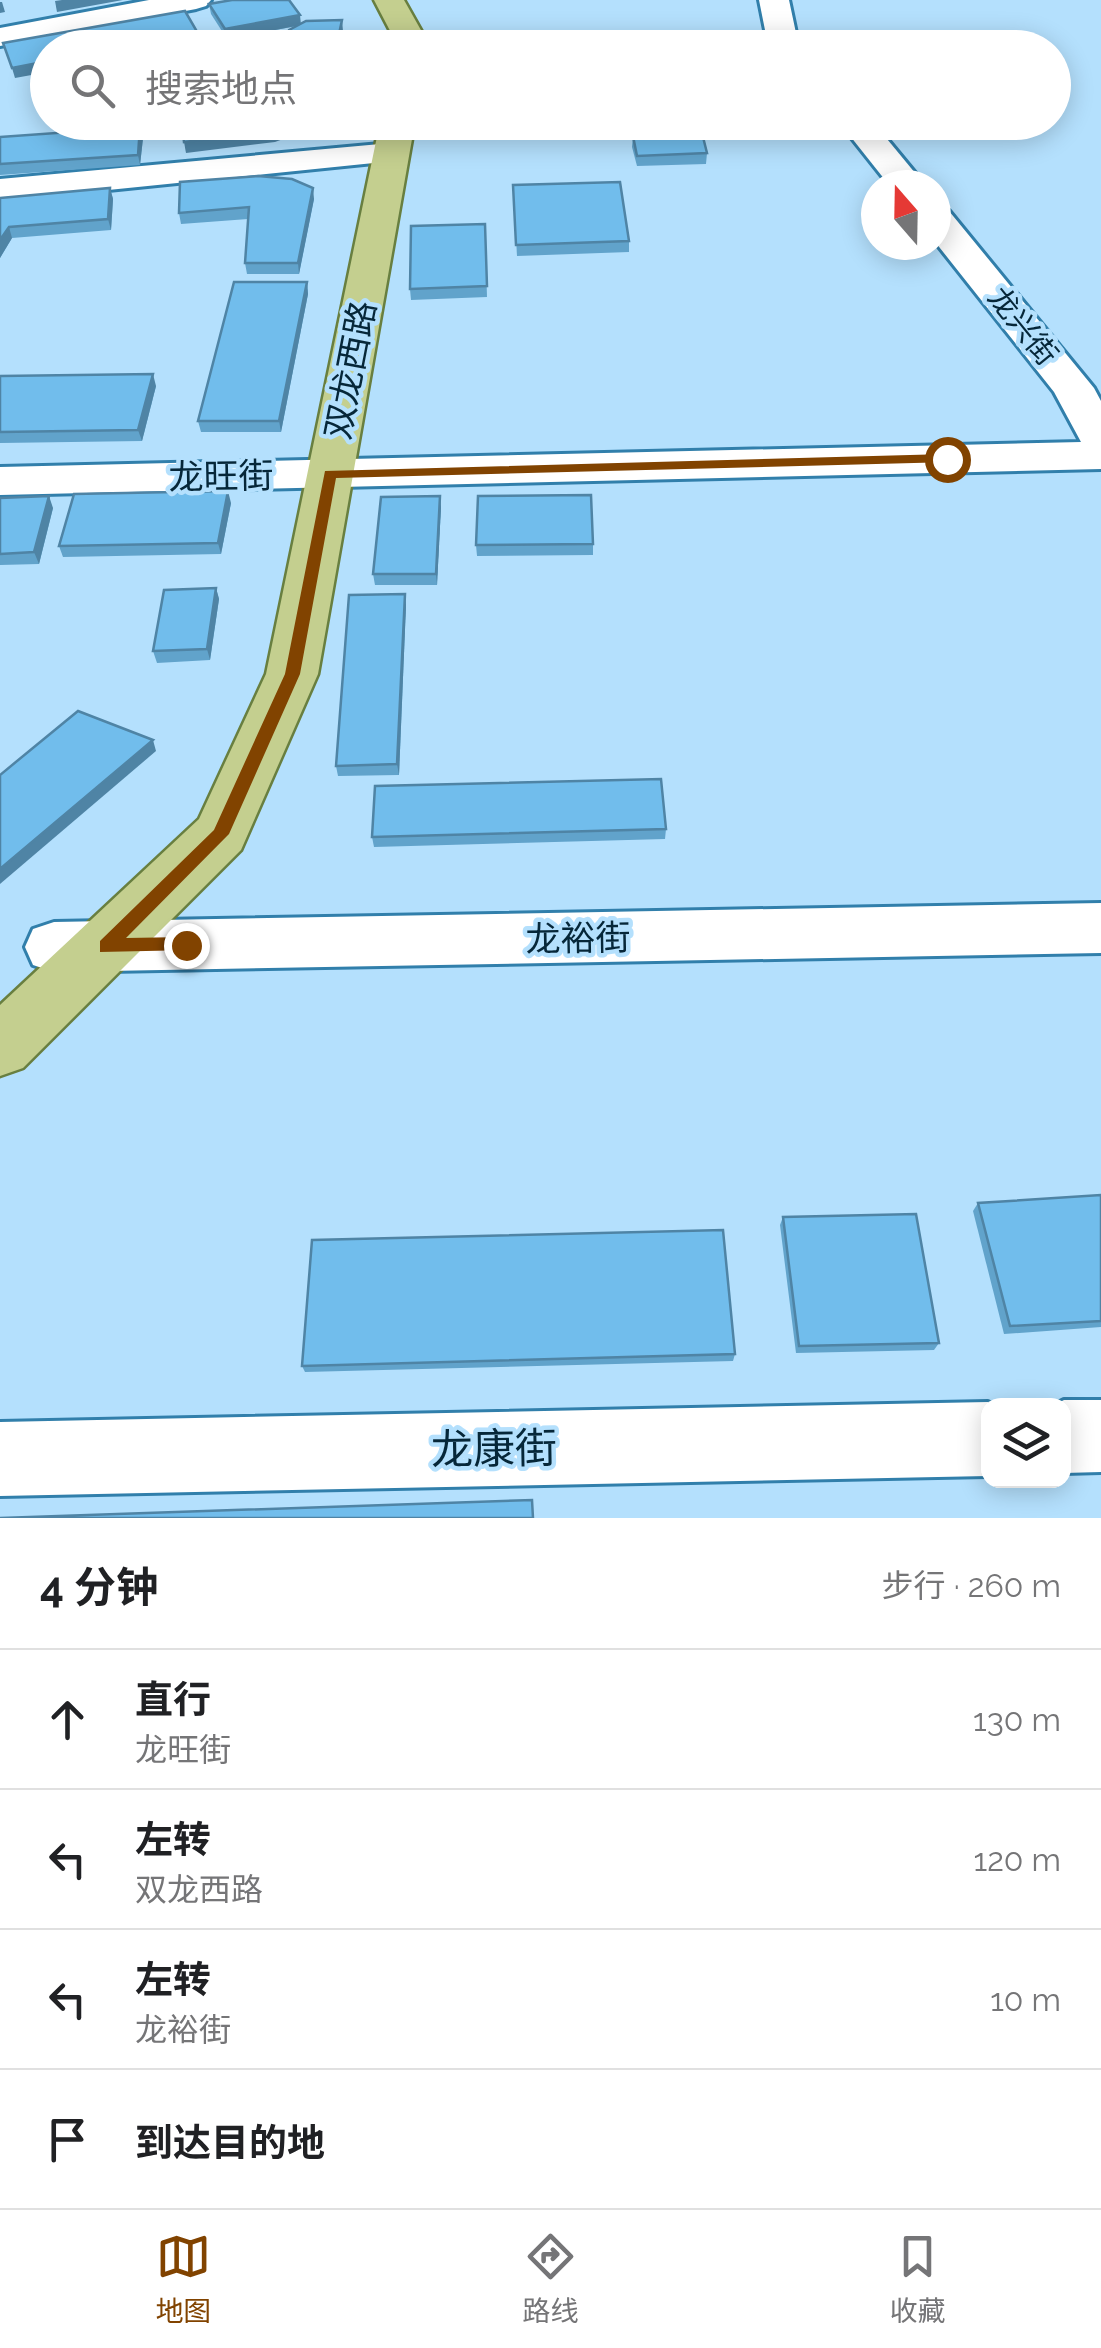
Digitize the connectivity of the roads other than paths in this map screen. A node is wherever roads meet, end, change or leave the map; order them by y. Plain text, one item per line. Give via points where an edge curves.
1 (196, 0) edge
2 (368, 0) edge
3 (389, 0) edge
4 (774, 0) edge
5 (37, 30) edge
6 (384, 30) edge
7 (405, 30) edge
8 (780, 30) edge
9 (30, 31) edge
10 (0, 37) edge
11 (367, 140) edge
12 (382, 140) edge
13 (870, 140) edge
14 (895, 170) edge
15 (0, 190) edge
16 (951, 238) edge
17 (1101, 439) edge
18 (1101, 455) edge
19 (315, 474) junction
20 (0, 481) edge
21 (1101, 928) edge
22 (80, 947) junction
23 (0, 999) edge
24 (0, 1047) edge
25 (1101, 1436) edge
26 (1071, 1437) edge
27 (981, 1439) edge
28 (0, 1459) edge

1 - 5 street
2 - 6 main road
3 - 7 main road
4 - 8 street
9 - 10 street
11 - 15 street
12 - 19 main road, 双龙西路
13 - 14 street
16 - 17 street, 龙兴街 via 1073,388
18 - 19 street, 龙旺街
19 - 20 street, 龙旺街
19 - 22 main road, 双龙西路 via 292,674 220,834
21 - 22 street, 龙裕街
22 - 23 main road, 双龙西路
22 - 24 main road, 双龙西路
25 - 26 street
27 - 28 street, 龙康街

